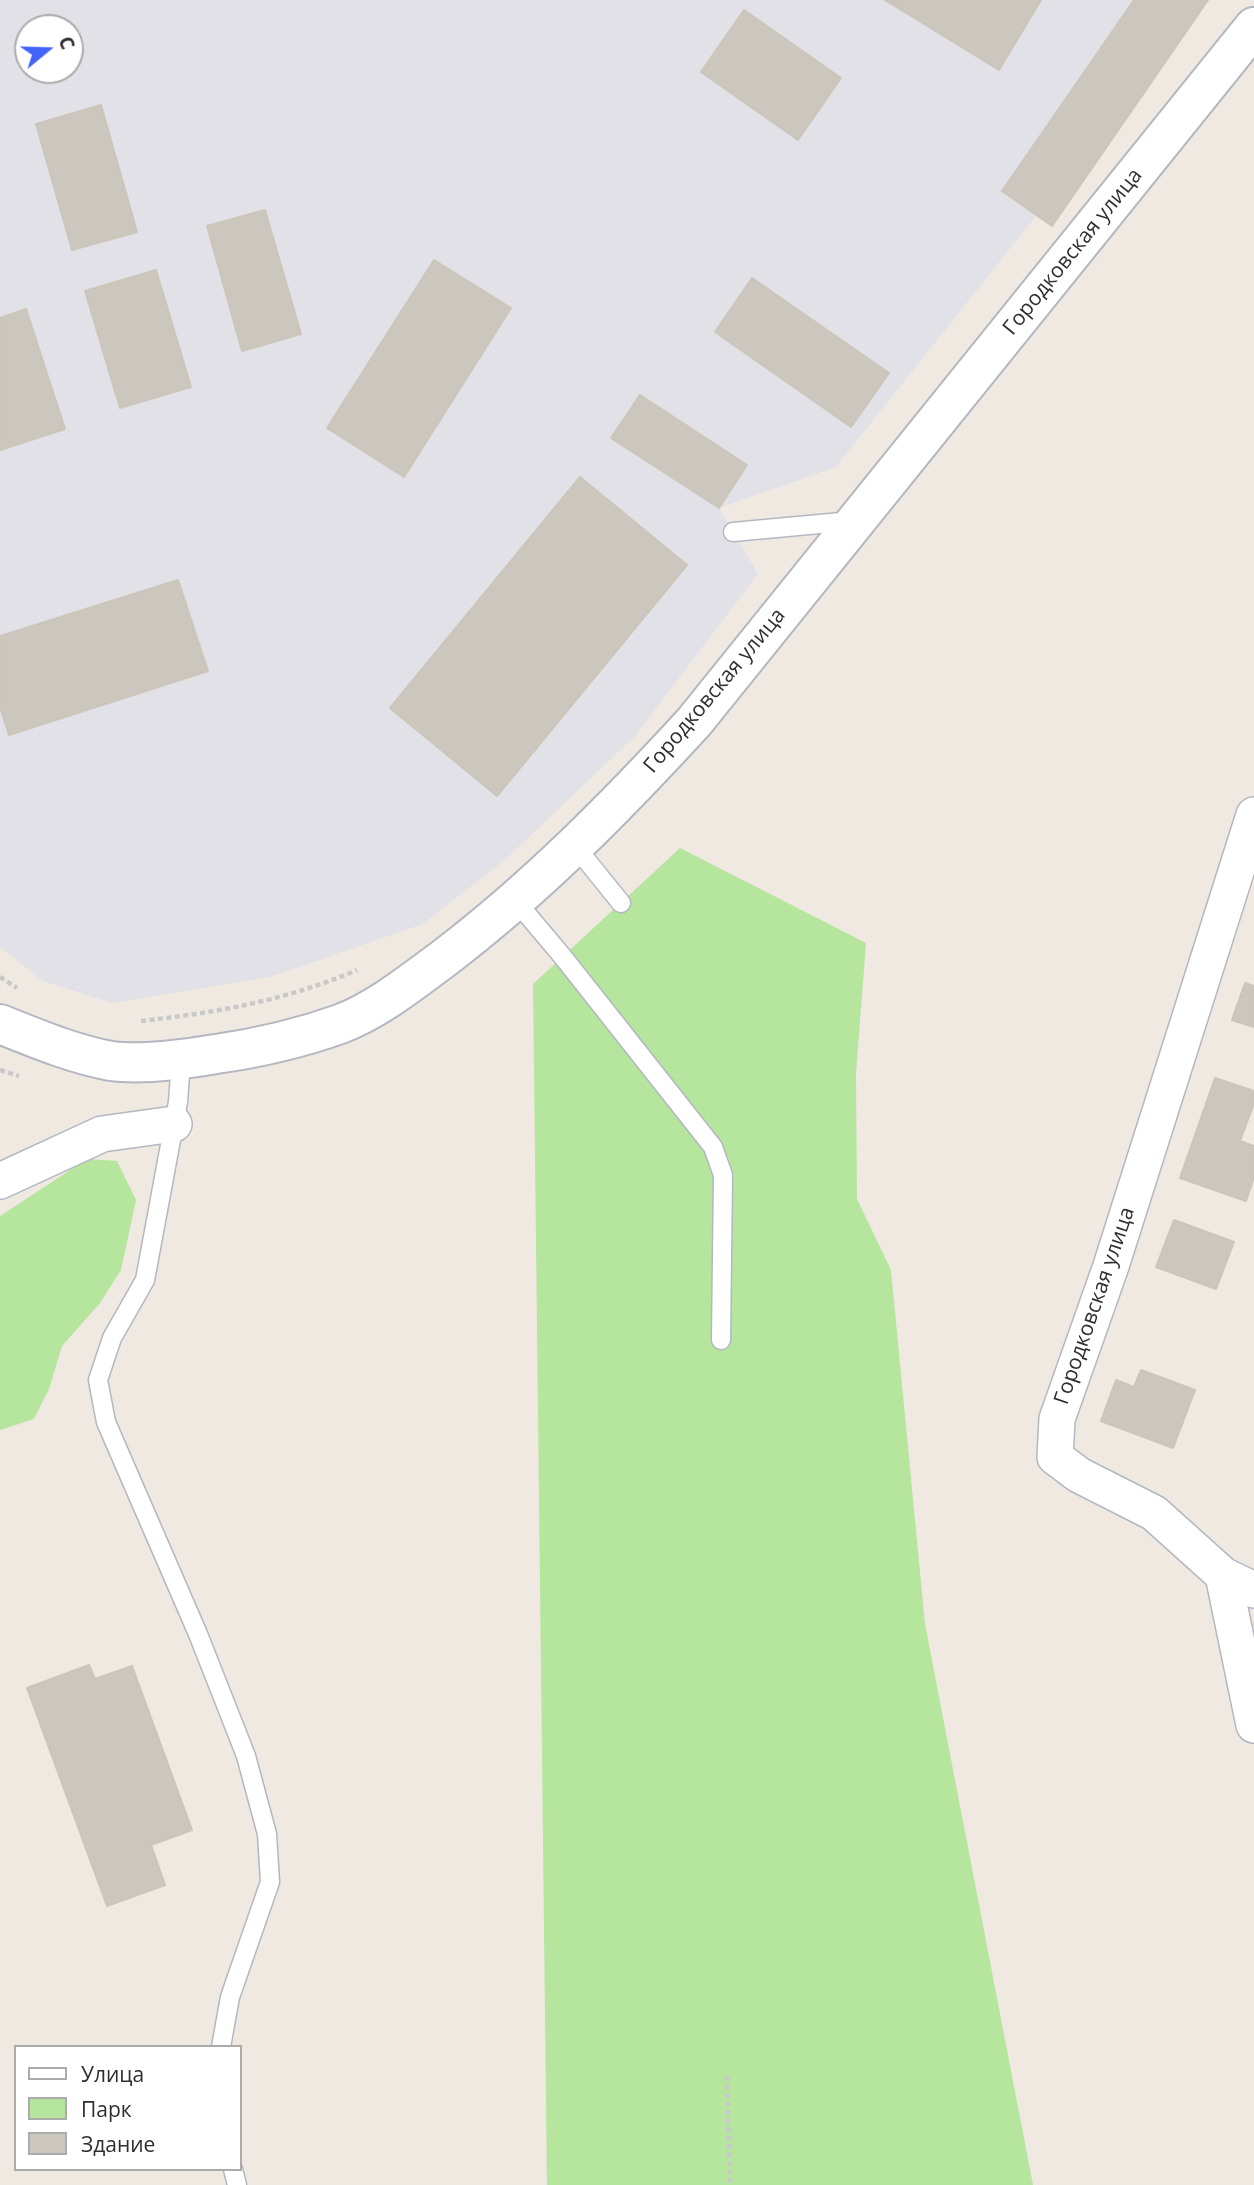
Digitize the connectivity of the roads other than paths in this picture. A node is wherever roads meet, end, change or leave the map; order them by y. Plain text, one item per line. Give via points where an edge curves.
1 (1254, 27) edge
2 (856, 521) junction
3 (733, 532) dead end
4 (1254, 815) edge
5 (575, 846) junction
6 (515, 900) junction
7 (621, 903) dead end
8 (0, 1024) edge
9 (181, 1060) junction
10 (174, 1124) junction
11 (0, 1181) edge
12 (721, 1339) dead end
13 (1223, 1575) junction
14 (1254, 1590) edge
15 (1254, 1725) edge
16 (221, 2045) edge

1 - 2 main road, Городковская улица
2 - 3 lane
2 - 5 main road, Городковская улица via 694,722
4 - 13 street, Городковская улица via 1111,1266 1057,1419 1055,1457 1079,1475 1154,1513
5 - 6 main road, Городковская улица
5 - 7 lane
6 - 9 main road, Городковская улица via 402,990 341,1023 254,1048
6 - 12 lane via 713,1147 723,1175
8 - 9 main road, Городковская улица via 112,1061
9 - 10 lane
10 - 11 street via 102,1134
10 - 16 lane via 145,1280 112,1338 98,1380 106,1422 246,1756 267,1834 270,1882 230,1997
13 - 14 street
13 - 15 street

